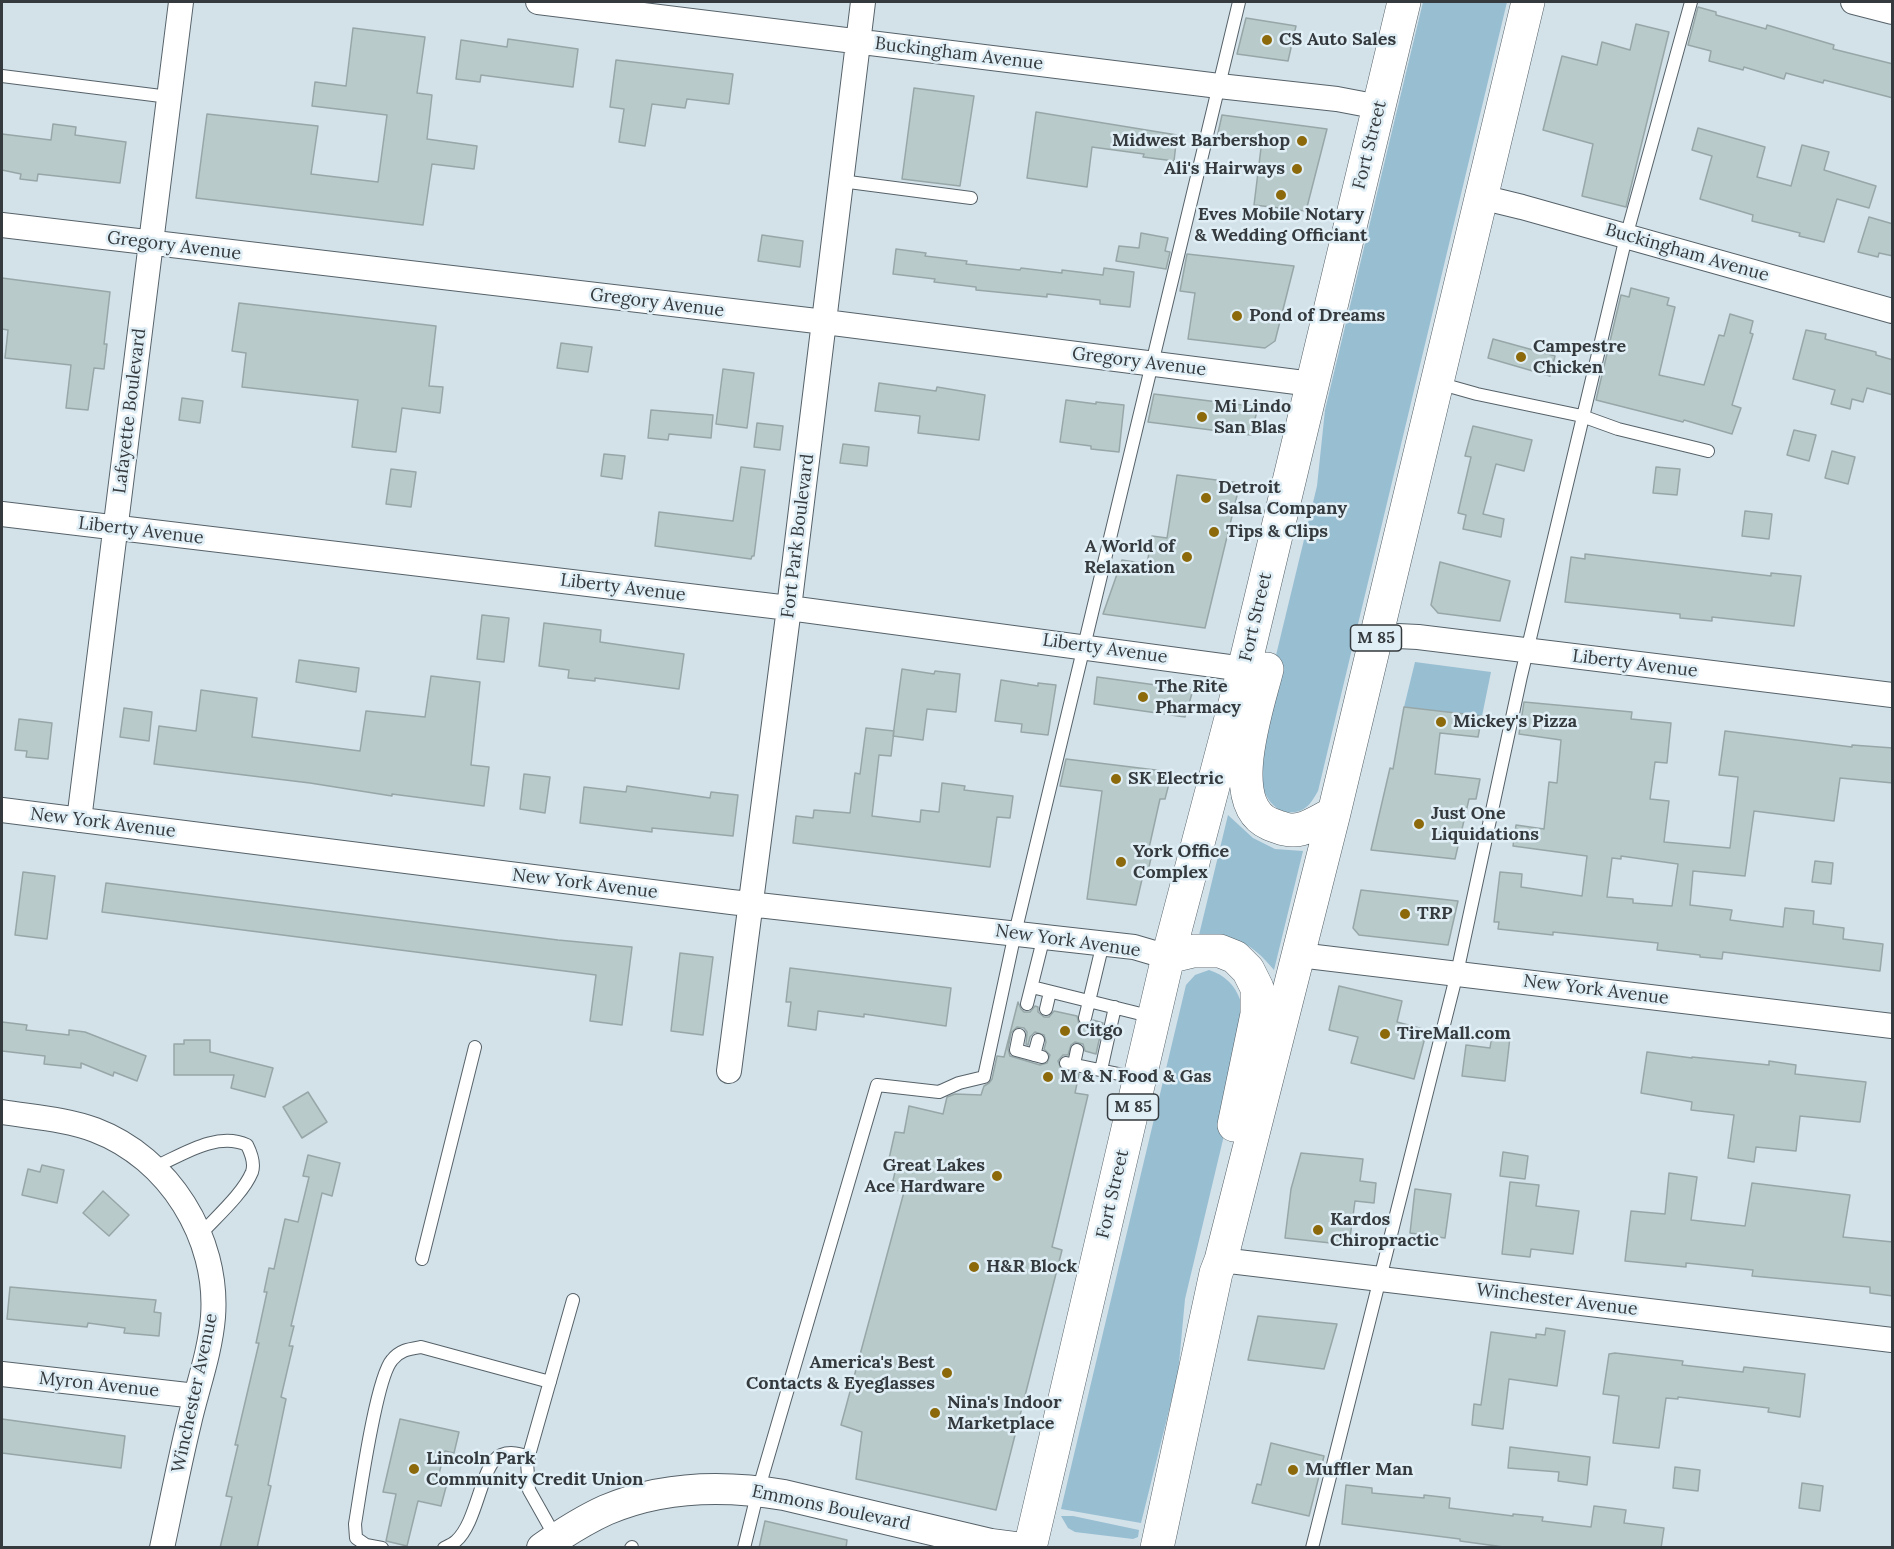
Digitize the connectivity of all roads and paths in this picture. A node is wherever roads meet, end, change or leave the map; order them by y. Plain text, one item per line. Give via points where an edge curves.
1 (181, 2) edge
2 (538, 2) edge
3 (863, 2) edge
4 (1239, 2) edge
5 (1404, 2) edge
6 (1528, 2) edge
7 (1691, 2) edge
8 (1853, 2) edge
9 (1893, 12) edge
10 (858, 41) junction
11 (2, 76) edge
12 (1219, 86) junction
13 (169, 97) junction
14 (1379, 107) junction
15 (841, 181) junction
16 (1481, 197) junction
17 (970, 198) dead end
18 (2, 225) edge
19 (1626, 237) junction
20 (151, 243) junction
21 (1893, 311) edge
22 (825, 322) junction
23 (1150, 363) junction
24 (1437, 383) junction
25 (1312, 384) junction
26 (1582, 416) junction
27 (1300, 435) junction
28 (1708, 451) dead end
29 (2, 514) edge
30 (115, 528) junction
31 (789, 608) junction
32 (1377, 635) junction
33 (1084, 646) junction
34 (1527, 651) junction
35 (1244, 669) junction
36 (1893, 695) edge
37 (2, 810) edge
38 (1334, 813) junction
39 (79, 820) junction
40 (751, 904) junction
41 (1015, 933) junction
42 (1044, 936) junction
43 (1102, 943) junction
44 (1299, 955) junction
45 (1168, 957) junction
46 (1457, 973) junction
47 (1032, 987) junction
48 (1050, 992) junction
49 (1089, 1001) junction
50 (1027, 1004) dead end
51 (1115, 1008) junction
52 (1046, 1009) dead end
53 (1154, 1017) junction
54 (1085, 1018) dead end
55 (1893, 1026) edge
56 (1019, 1035) dead end
57 (1038, 1040) dead end
58 (475, 1047) dead end
59 (1077, 1050) dead end
60 (1101, 1070) junction
61 (729, 1071) dead end
62 (1140, 1078) junction
63 (2, 1112) edge
64 (154, 1167) junction
65 (200, 1235) junction
66 (422, 1259) dead end
67 (1219, 1267) junction
68 (1380, 1278) junction
69 (573, 1300) dead end
70 (1893, 1340) edge
71 (2, 1374) edge
72 (550, 1382) junction
73 (196, 1396) junction
74 (529, 1457) junction
75 (758, 1491) junction
76 (549, 1543) edge
77 (162, 1548) edge
78 (382, 1548) edge
79 (444, 1548) edge
80 (744, 1548) edge
81 (1022, 1548) edge
82 (1030, 1548) edge
83 (1157, 1548) edge
84 (1312, 1548) edge

1 - 13 street, Lafayette Boulevard
2 - 10 street, Buckingham Avenue
3 - 10 street, Fort Park Boulevard
4 - 12 lane
5 - 14 main road, Fort Street / M 85
6 - 16 main road, M 85
7 - 19 lane
8 - 9 street
10 - 12 street, Buckingham Avenue
10 - 15 street, Fort Park Boulevard
11 - 13 lane
12 - 14 street, Buckingham Avenue
12 - 23 lane
13 - 20 street, Lafayette Boulevard
14 - 25 main road, Fort Street / M 85
15 - 17 lane
15 - 22 street, Fort Park Boulevard
16 - 19 street, Buckingham Avenue
16 - 24 main road, M 85
18 - 20 street, Gregory Avenue
19 - 21 street, Buckingham Avenue
19 - 26 lane
20 - 22 street, Gregory Avenue
20 - 30 street, Lafayette Boulevard
22 - 23 street, Gregory Avenue
22 - 31 street, Fort Park Boulevard
23 - 25 street, Gregory Avenue
23 - 33 lane
24 - 26 lane
24 - 32 main road, M 85
25 - 27 main road, Fort Street / M 85
26 - 28 lane
26 - 34 lane
27 - 35 main road, Fort Street / M 85
27 - 38 main road via 1307,501 1248,748 1245,786 1251,806 1265,822 1285,830 1300,830
29 - 30 street, Liberty Avenue
30 - 31 street, Liberty Avenue
30 - 39 street, Lafayette Boulevard
31 - 33 street, Liberty Avenue
31 - 40 street, Fort Park Boulevard
32 - 34 street, Liberty Avenue
32 - 38 main road, M 85
33 - 35 street, Liberty Avenue
33 - 41 lane
34 - 36 street, Liberty Avenue
34 - 46 lane
35 - 45 main road, Fort Street / M 85
37 - 39 street, New York Avenue
38 - 44 main road, M 85
39 - 40 street, New York Avenue
40 - 41 street, New York Avenue
40 - 61 street, Fort Park Boulevard
41 - 42 street, New York Avenue
41 - 75 lane via 984,1077 939,1092 877,1085
42 - 43 street, New York Avenue
42 - 47 lane
43 - 45 street, New York Avenue via 1134,946
43 - 49 lane
44 - 46 street, New York Avenue
44 - 67 main road, M 85
45 - 53 main road, Fort Street / M 85
45 - 67 main road via 1192,951 1220,951 1235,957 1248,970 1257,988 1257,1014 1210,1239
46 - 55 street, New York Avenue
46 - 68 lane
47 - 48 lane
47 - 50 lane
48 - 49 lane
48 - 52 lane
49 - 51 lane
49 - 54 lane
51 - 53 lane
51 - 60 lane
53 - 62 main road, Fort Street / M 85
56 - 57 lane via 1016,1050 1038,1056
58 - 66 lane
59 - 60 lane via 1070,1064
60 - 62 lane
62 - 82 main road, Fort Street / M 85
63 - 64 street, Winchester Avenue via 97,1131
64 - 65 street, Winchester Avenue via 177,1192
64 - 65 lane via 218,1141 237,1140 247,1145 253,1156 252,1171
65 - 73 street, Winchester Avenue via 213,1287 213,1317
67 - 68 street, Winchester Avenue
67 - 83 main road, M 85
68 - 70 street, Winchester Avenue
68 - 84 lane
69 - 72 lane
71 - 73 street, Myron Avenue
72 - 74 lane
72 - 78 lane via 421,1347 405,1350 391,1361 380,1389 355,1524 356,1538
73 - 77 street, Winchester Avenue
74 - 76 lane via 529,1490
74 - 79 lane via 515,1453 500,1455 489,1465 469,1526 456,1542
75 - 76 street, Emmons Boulevard via 712,1488 640,1498 606,1510
75 - 80 lane
75 - 81 street, Emmons Boulevard

